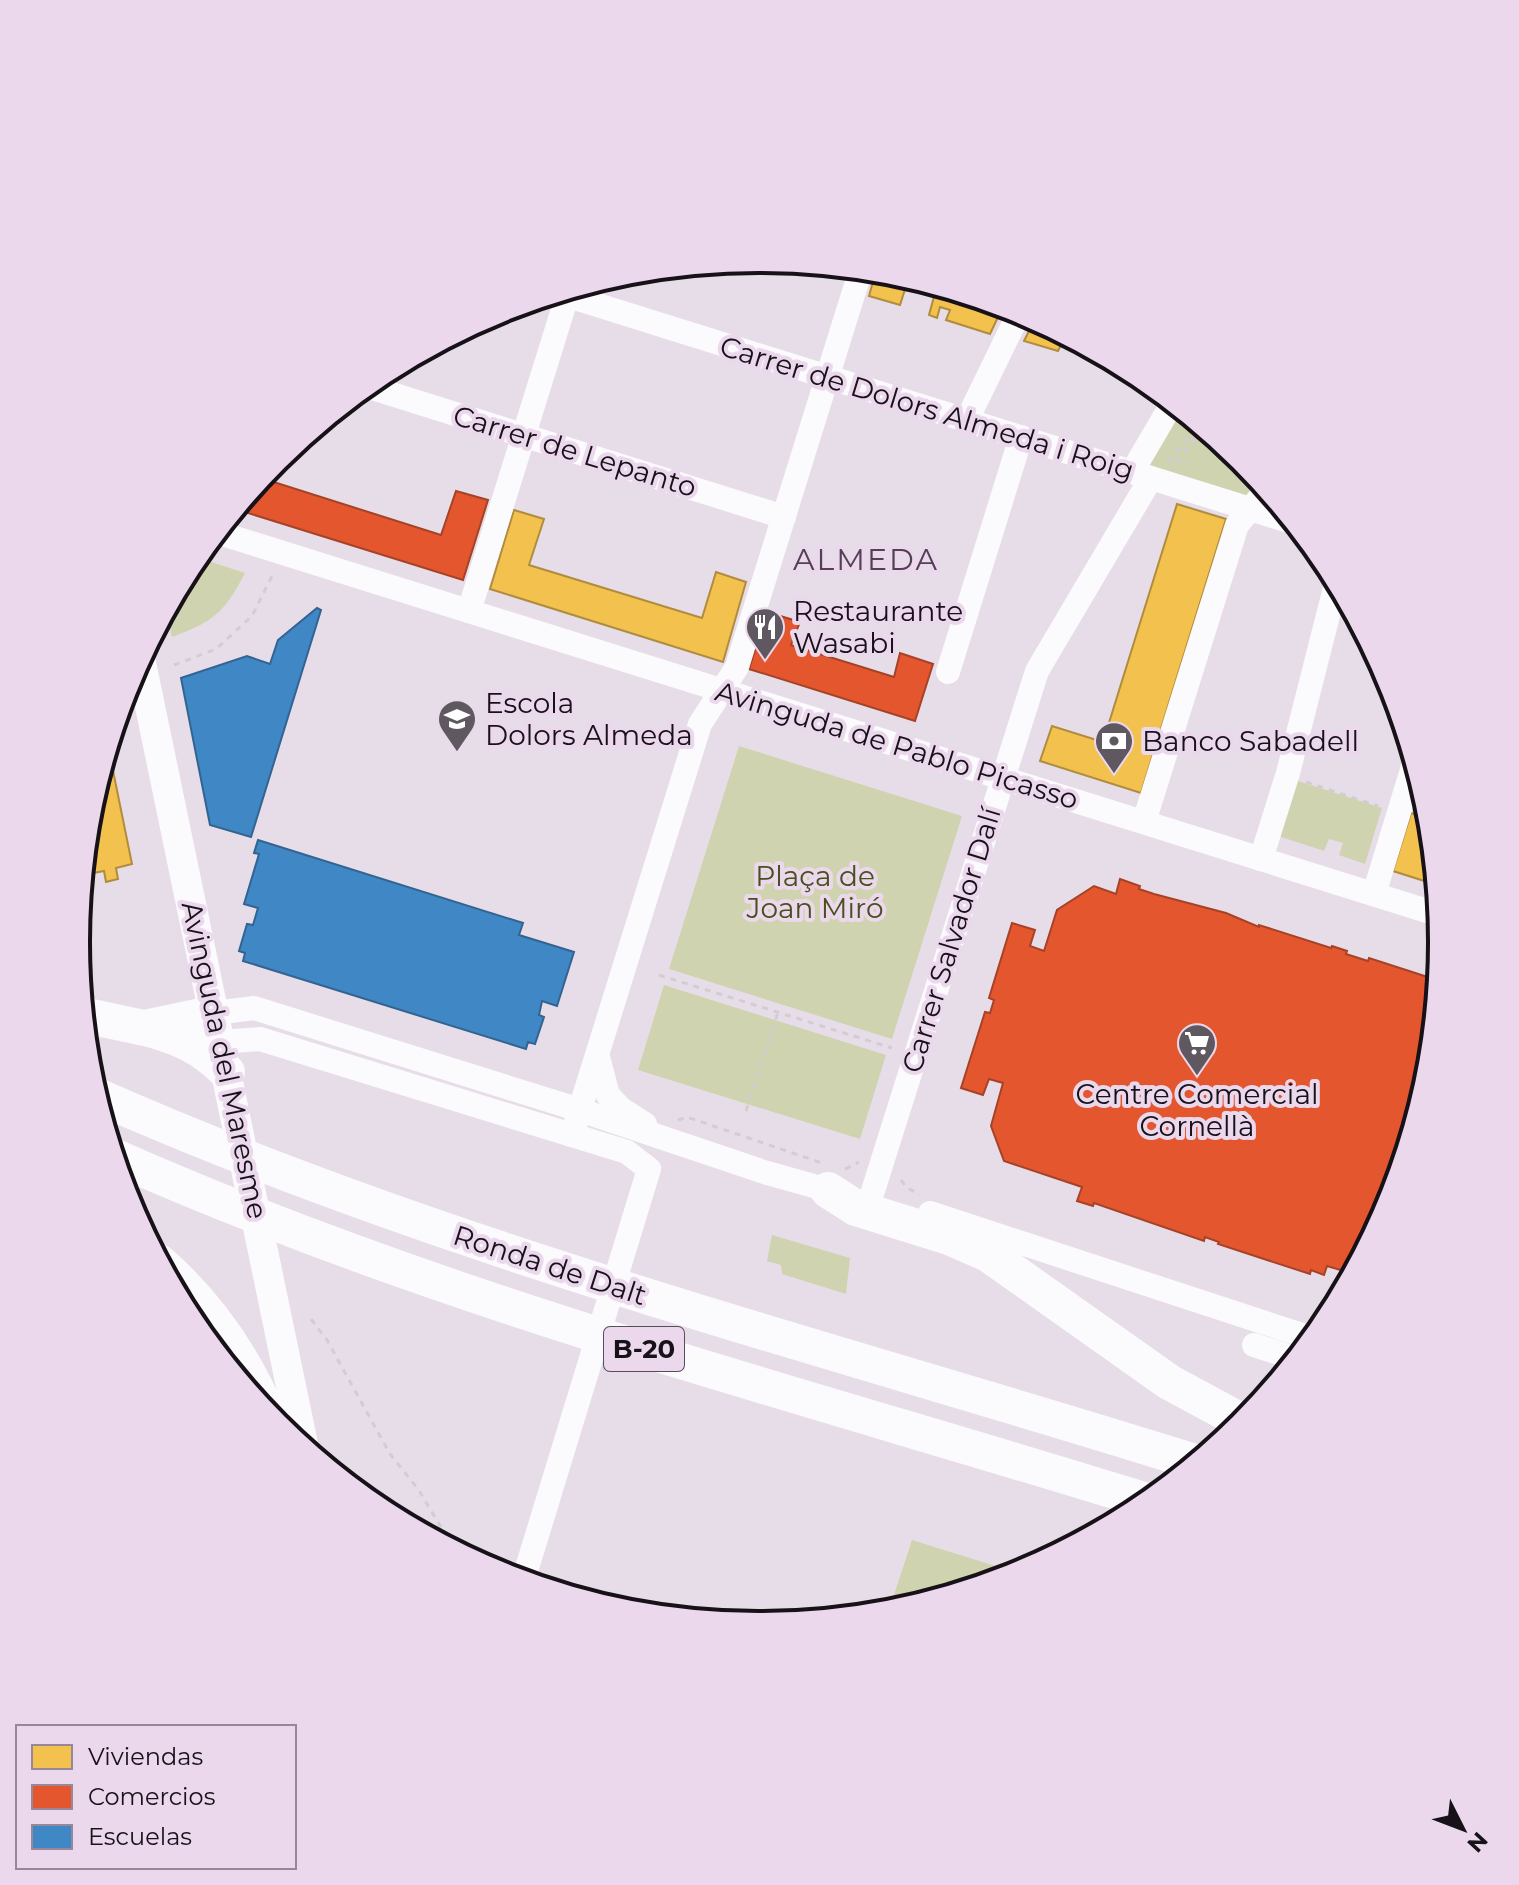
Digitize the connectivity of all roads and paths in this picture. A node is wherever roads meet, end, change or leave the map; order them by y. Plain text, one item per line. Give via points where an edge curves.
1 (857, 281) edge
2 (580, 298) edge
3 (562, 303) edge
4 (1014, 323) edge
5 (827, 377) junction
6 (381, 391) edge
7 (1169, 412) edge
8 (967, 420) junction
9 (523, 435) junction
10 (1197, 435) edge
11 (1021, 437) junction
12 (1178, 463) dead end
13 (1142, 475) junction
14 (1260, 498) edge
15 (1252, 509) junction
16 (784, 517) junction
17 (1276, 517) edge
18 (228, 536) edge
19 (272, 576) dead end
20 (1333, 598) edge
21 (469, 611) junction
22 (152, 660) edge
23 (152, 661) edge
24 (948, 672) dead end
25 (722, 690) junction
26 (1287, 775) junction
27 (1002, 778) junction
28 (1409, 781) edge
29 (1386, 808) dead end
30 (1144, 822) junction
31 (1261, 859) junction
32 (1374, 894) junction
33 (1428, 911) edge
34 (659, 975) dead end
35 (778, 1012) junction
36 (95, 1017) edge
37 (144, 1028) junction
38 (221, 1042) junction
39 (892, 1048) dead end
40 (597, 1055) junction
41 (110, 1101) edge
42 (580, 1110) junction
43 (746, 1111) dead end
44 (673, 1132) junction
45 (572, 1135) junction
46 (703, 1151) junction
47 (865, 1154) dead end
48 (128, 1162) edge
49 (649, 1169) junction
50 (829, 1174) junction
51 (872, 1194) junction
52 (190, 1293) edge
53 (311, 1319) dead end
54 (1301, 1335) edge
55 (1254, 1345) dead end
56 (1286, 1356) edge
57 (251, 1378) edge
58 (1233, 1416) edge
59 (300, 1429) edge
60 (1185, 1459) edge
61 (1134, 1497) edge
62 (444, 1533) edge
63 (527, 1570) edge

1 - 5 street
2 - 5 street, Carrer de Dolors Almeda i Roig
3 - 9 street
4 - 8 street
5 - 8 street, Carrer de Dolors Almeda i Roig
5 - 16 street
6 - 9 street, Carrer de Lepanto
7 - 13 street, Carrer Salvador Dalí
8 - 11 street, Carrer de Dolors Almeda i Roig
9 - 16 street, Carrer de Lepanto
9 - 21 street
10 - 12 path
11 - 13 street, Carrer de Dolors Almeda i Roig
11 - 24 street
13 - 15 street, Carrer de Dolors Almeda i Roig
13 - 27 street, Carrer Salvador Dalí via 1037,671
14 - 15 street
15 - 17 street, Carrer de Dolors Almeda i Roig
15 - 30 street via 1237,525
16 - 25 street via 737,667
18 - 21 street, Avinguda de Pablo Picasso
19 - 22 path via 252,616 216,649
20 - 26 street
21 - 25 street, Avinguda de Pablo Picasso
23 - 38 main road, Avinguda del Maresme
25 - 27 street, Avinguda de Pablo Picasso
25 - 40 street via 700,724
26 - 29 path
26 - 31 street
27 - 30 street, Avinguda de Pablo Picasso
27 - 51 street, Carrer Salvador Dalí
28 - 32 street
30 - 31 street, Avinguda de Pablo Picasso
31 - 32 street, Avinguda de Pablo Picasso
32 - 33 street, Avinguda de Pablo Picasso
34 - 35 path
35 - 39 path
35 - 43 path
36 - 37 highway
37 - 38 highway
37 - 38 highway via 190,1042 211,1056
38 - 42 street via 254,1008
38 - 45 street via 260,1039
38 - 59 main road, Avinguda del Maresme
40 - 42 street
40 - 44 street via 613,1101
41 - 60 highway, Ronda de Dalt / B-20 via 292,1176 482,1244
42 - 44 street
42 - 45 street
44 - 46 street
44 - 50 path via 687,1117
45 - 49 street via 627,1152
46 - 49 street via 664,1153
46 - 50 street
47 - 50 path via 858,1163
48 - 61 highway, Ronda de Dalt / B-20 via 210,1199 465,1292
49 - 63 street
50 - 51 street
50 - 58 highway via 856,1208 988,1254 1169,1382
51 - 54 street
52 - 57 highway
53 - 62 path via 390,1454
55 - 56 street

